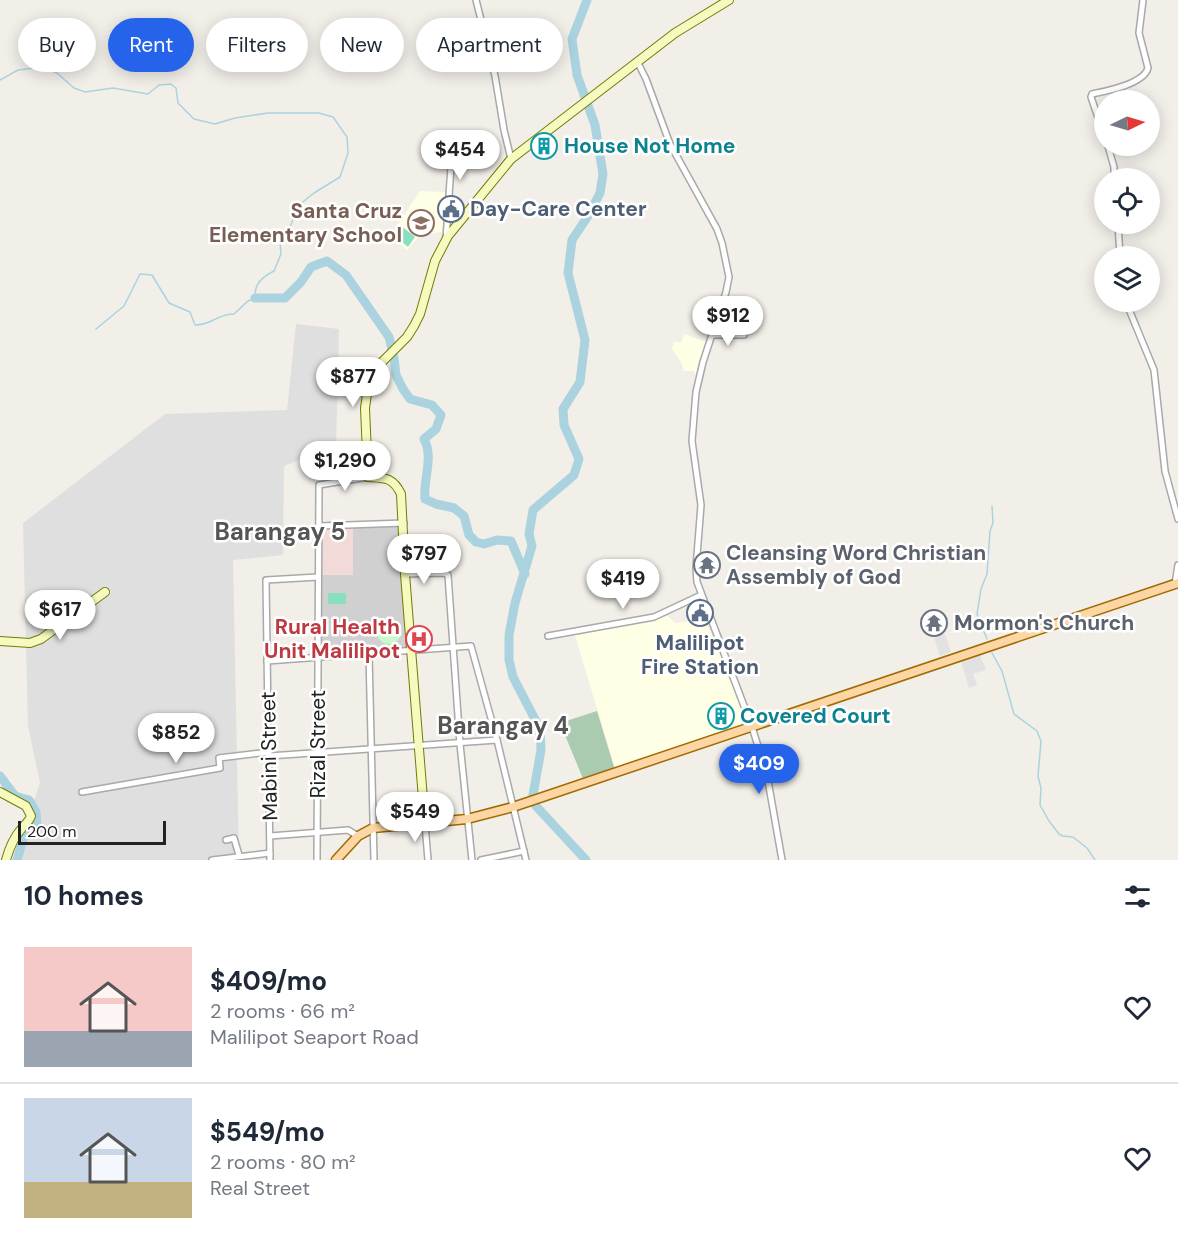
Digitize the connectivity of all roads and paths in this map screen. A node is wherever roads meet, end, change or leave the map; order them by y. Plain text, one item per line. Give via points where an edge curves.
1 (476, 0) edge
2 (729, 0) edge
3 (1143, 0) edge
4 (637, 61) junction
5 (1110, 90) edge
6 (435, 140) dead end
7 (511, 159) junction
8 (446, 240) junction
9 (1130, 312) edge
10 (712, 335) junction
11 (744, 335) dead end
12 (368, 477) junction
13 (1178, 519) edge
14 (404, 523) junction
15 (319, 526) junction
16 (1178, 565) edge
17 (405, 574) junction
18 (318, 577) junction
19 (1177, 583) edge
20 (105, 592) dead end
21 (701, 595) junction
22 (548, 636) dead end
23 (0, 641) edge
24 (453, 648) junction
25 (411, 652) junction
26 (369, 655) junction
27 (318, 658) junction
28 (267, 661) junction
29 (752, 727) junction
30 (497, 740) junction
31 (460, 744) junction
32 (418, 747) junction
33 (371, 750) junction
34 (318, 753) junction
35 (269, 754) junction
36 (0, 792) edge
37 (82, 792) dead end
38 (513, 807) junction
39 (467, 819) junction
40 (425, 824) junction
41 (373, 828) junction
42 (317, 832) junction
43 (270, 836) junction
44 (358, 836) junction
45 (226, 840) dead end
46 (524, 851) junction
47 (270, 853) junction
48 (239, 855) junction
49 (6, 860) edge
50 (212, 860) edge
51 (270, 860) edge
52 (316, 860) edge
53 (336, 860) edge
54 (374, 860) edge
55 (428, 860) edge
56 (472, 860) edge
57 (481, 860) edge
58 (526, 860) edge
59 (782, 860) edge

1 - 7 street
2 - 4 street
3 - 5 street via 1139,33 1147,72 1142,78
4 - 7 street
4 - 10 street via 670,144 722,243 729,277
6 - 8 street via 452,152
7 - 8 street
8 - 12 street via 435,261 420,314 407,337 369,380
9 - 13 street via 1154,370 1165,471
10 - 11 street
10 - 21 street via 698,381 692,441 700,494 696,568
12 - 14 street via 397,484
12 - 15 street, Rizal Street via 319,484
14 - 15 street
14 - 17 street
15 - 18 street, Rizal Street
16 - 19 street
17 - 24 street via 448,575
17 - 25 street
18 - 27 street, Rizal Street
18 - 28 street, Mabini Street via 266,580
19 - 29 main road
20 - 23 street via 40,639 30,643
21 - 22 street via 654,617
21 - 29 street
24 - 25 street
24 - 30 street via 471,646
24 - 31 street
25 - 26 street
25 - 32 street
26 - 27 street
26 - 33 street
27 - 28 street
27 - 34 street, Rizal Street
28 - 35 street, Mabini Street
29 - 38 main road
29 - 59 street via 767,775
30 - 31 street
30 - 38 street
31 - 32 street
31 - 39 street
32 - 33 street
32 - 40 street
33 - 34 street
33 - 41 street
34 - 35 street
34 - 42 street, Rizal Street
35 - 37 street via 219,759 220,768
35 - 43 street, Mabini Street
36 - 49 street via 26,806 31,816 12,843
38 - 39 main road
38 - 46 street
39 - 40 main road
39 - 56 street
40 - 41 main road
40 - 55 street
41 - 44 main road
41 - 54 street
42 - 43 street
42 - 44 street via 348,830
42 - 52 street, Rizal Street
43 - 47 street, Mabini Street
44 - 53 main road
45 - 48 street via 234,838
46 - 57 street
46 - 58 street
47 - 48 street
47 - 51 street, Mabini Street
48 - 50 street

